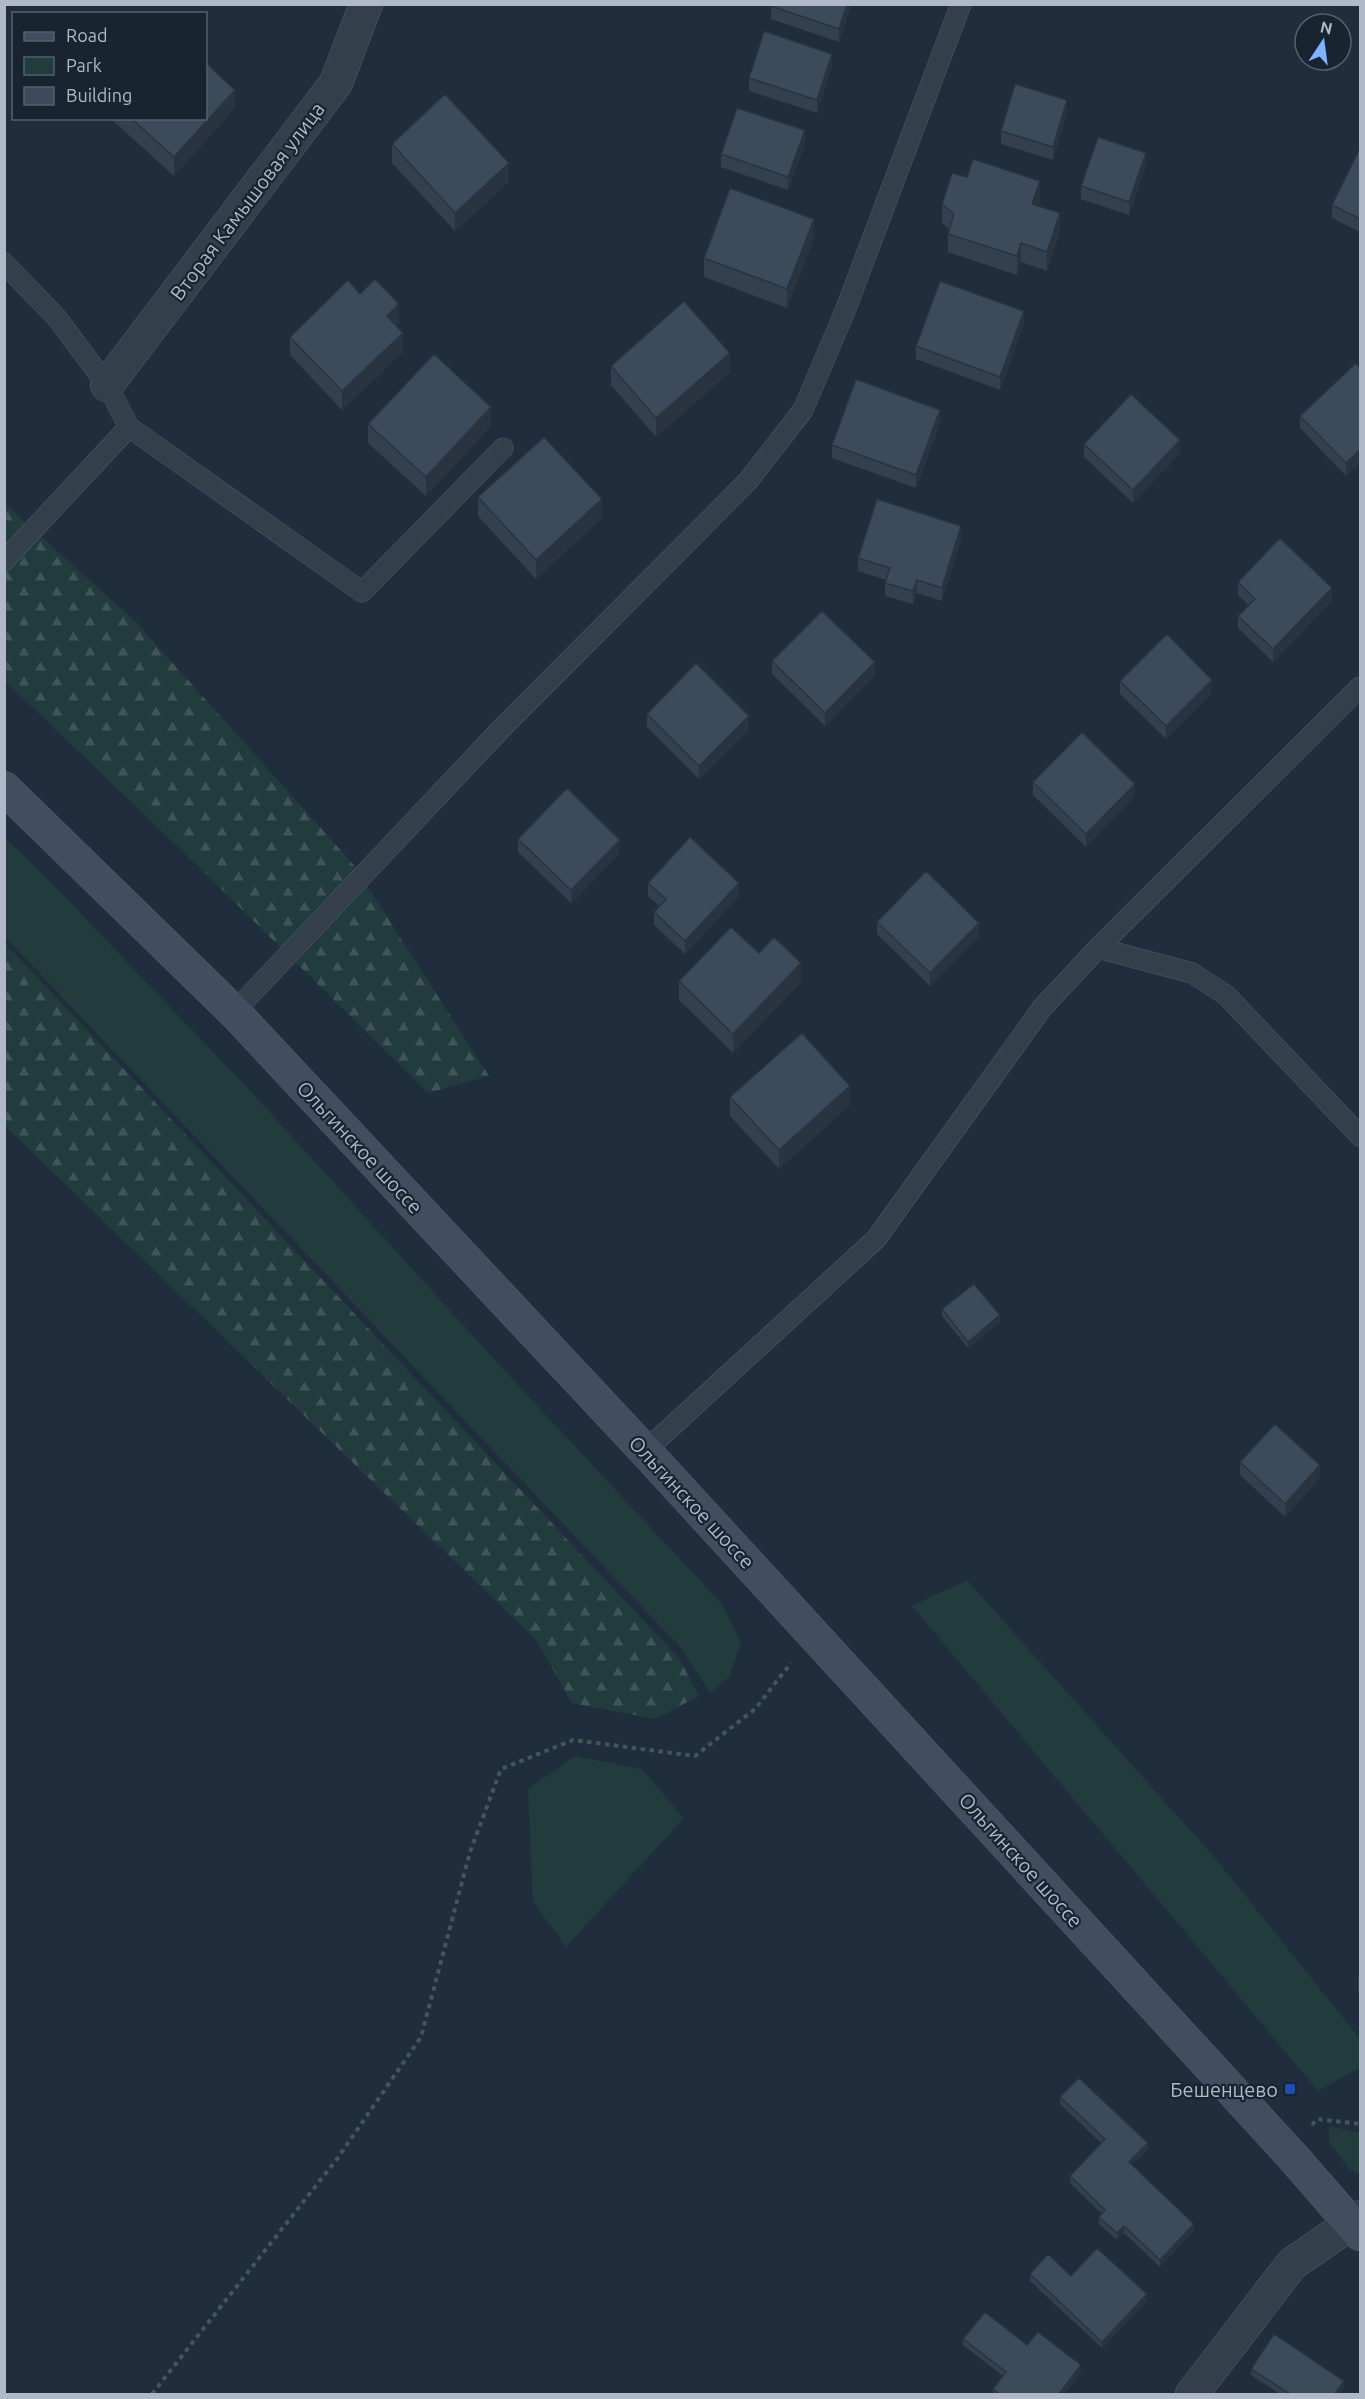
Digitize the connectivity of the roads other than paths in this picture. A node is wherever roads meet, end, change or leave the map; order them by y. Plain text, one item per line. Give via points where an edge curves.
1 (366, 4) edge
2 (961, 4) edge
3 (4, 263) edge
4 (107, 385) junction
5 (129, 427) junction
6 (503, 448) dead end
7 (4, 561) edge
8 (1360, 687) edge
9 (4, 788) edge
10 (1098, 948) junction
11 (234, 1012) junction
12 (1360, 1136) edge
13 (645, 1451) junction
14 (1357, 2225) edge
15 (1192, 2394) edge

1 - 4 street, Вторая Камышовая улица via 336,83
2 - 11 lane via 845,311 802,410 748,481 501,729
3 - 4 lane via 57,318
4 - 5 lane
5 - 6 lane via 362,592
5 - 7 lane
8 - 10 lane
9 - 11 main road, Ольгинское шоссе
10 - 12 lane via 1192,973 1227,995
10 - 13 lane via 1042,1008 876,1239
11 - 13 main road, Ольгинское шоссе
13 - 14 main road, Ольгинское шоссе
14 - 15 street via 1292,2264

